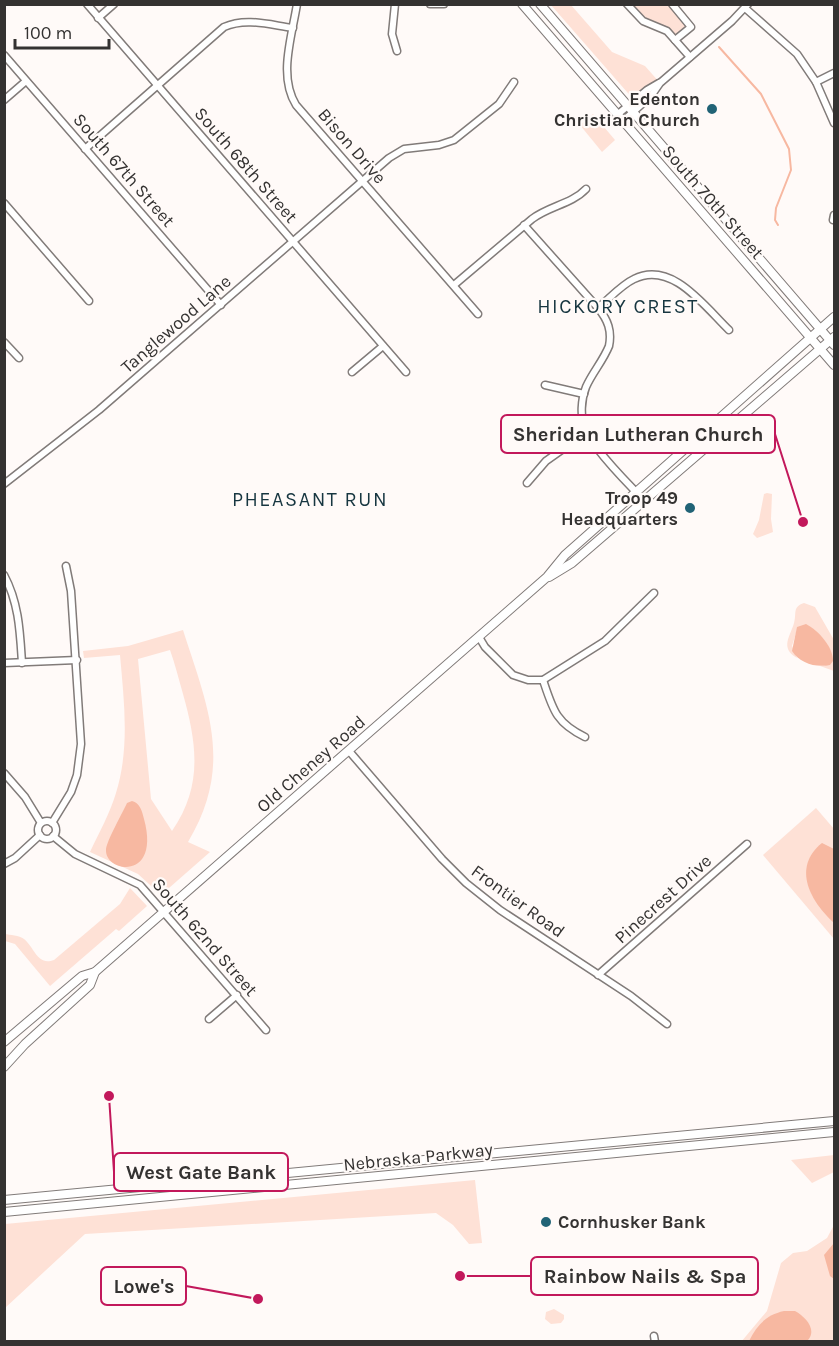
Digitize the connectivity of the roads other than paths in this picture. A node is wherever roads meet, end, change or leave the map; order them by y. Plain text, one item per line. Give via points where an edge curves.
1 (87, 4) edge
2 (114, 4) edge
3 (297, 4) edge
4 (394, 4) edge
5 (430, 4) edge
6 (444, 4) edge
7 (522, 4) edge
8 (540, 4) edge
9 (627, 4) edge
10 (672, 4) edge
11 (746, 6) edge
12 (98, 18) junction
13 (293, 28) junction
14 (675, 40) junction
15 (397, 51) dead end
16 (4, 56) edge
17 (690, 57) junction
18 (834, 73) edge
19 (26, 81) junction
20 (513, 82) dead end
21 (816, 82) junction
22 (156, 85) junction
23 (4, 100) edge
24 (630, 110) junction
25 (620, 118) junction
26 (834, 123) edge
27 (85, 149) junction
28 (363, 181) junction
29 (586, 189) dead end
30 (4, 203) edge
31 (524, 225) junction
32 (293, 242) junction
33 (454, 285) junction
34 (89, 301) dead end
35 (221, 304) junction
36 (598, 308) junction
37 (478, 314) dead end
38 (834, 317) edge
39 (820, 329) junction
40 (729, 330) dead end
41 (811, 337) junction
42 (833, 341) edge
43 (4, 342) edge
44 (383, 346) junction
45 (820, 349) junction
46 (18, 358) dead end
47 (834, 365) edge
48 (352, 372) dead end
49 (406, 372) dead end
50 (545, 385) dead end
51 (584, 394) junction
52 (586, 432) junction
53 (527, 483) dead end
54 (4, 484) edge
55 (636, 492) junction
56 (645, 501) junction
57 (66, 566) dead end
58 (4, 574) edge
59 (547, 578) junction
60 (654, 593) dead end
61 (479, 637) junction
62 (76, 660) junction
63 (4, 663) edge
64 (22, 663) junction
65 (543, 680) junction
66 (585, 737) dead end
67 (349, 751) junction
68 (4, 773) edge
69 (41, 823) junction
70 (52, 823) junction
71 (40, 836) junction
72 (53, 836) junction
73 (747, 844) dead end
74 (4, 864) edge
75 (164, 912) junction
76 (95, 972) junction
77 (598, 975) junction
78 (237, 995) junction
79 (209, 1019) dead end
80 (667, 1024) dead end
81 (266, 1030) dead end
82 (4, 1042) edge
83 (4, 1068) edge
84 (834, 1121) edge
85 (834, 1132) edge
86 (4, 1200) edge
87 (4, 1212) edge

1 - 12 street, South 68th Street
2 - 12 street
3 - 13 street, Bison Drive
4 - 15 street via 392,34
5 - 6 street
7 - 25 main road, South 70th Street
8 - 24 main road, South 70th Street
9 - 14 street via 643,21 662,28
10 - 14 street via 691,27
11 - 17 street
11 - 21 street via 797,54
12 - 22 street, South 68th Street
13 - 22 street via 247,21 232,23 217,31
13 - 28 street, Bison Drive via 286,74 291,96
14 - 17 street
16 - 19 street, South 67th Street
17 - 24 street via 655,92
18 - 21 street
19 - 23 street
19 - 27 street, South 67th Street
20 - 28 street, Tanglewood Lane via 499,104 454,140 404,149
21 - 26 street
22 - 27 street
22 - 32 street, South 68th Street
24 - 25 street
24 - 39 main road, South 70th Street
25 - 41 main road, South 70th Street
27 - 35 street, South 67th Street
28 - 32 street, Tanglewood Lane
28 - 33 street, Bison Drive
29 - 31 street
30 - 34 street
31 - 33 street
31 - 36 street
32 - 35 street, Tanglewood Lane
32 - 44 street, South 68th Street
33 - 37 street, Bison Drive
35 - 54 street, Tanglewood Lane via 99,410
36 - 40 street via 633,279 648,274 664,275 680,283
36 - 51 street via 608,323 609,346
38 - 39 main road, Old Cheney Road
39 - 41 main road, Old Cheney Road
39 - 42 main road, South 70th Street
41 - 45 main road, South 70th Street
41 - 55 main road, Old Cheney Road
42 - 45 main road, Old Cheney Road
43 - 46 street
44 - 48 street
44 - 49 street, South 68th Street
45 - 47 main road, South 70th Street
45 - 56 main road, Old Cheney Road
50 - 51 street
51 - 52 street via 582,417
52 - 53 street via 546,461
52 - 55 street
55 - 56 street
55 - 59 main road, Old Cheney Road via 565,555
56 - 59 main road, Old Cheney Road via 572,563
57 - 62 street
58 - 64 street via 19,618
59 - 61 main road, Old Cheney Road
60 - 65 street via 605,641
61 - 65 street via 513,675 528,681
61 - 67 main road, Old Cheney Road
62 - 64 street
62 - 70 street via 80,761 71,792
63 - 64 street
65 - 66 street via 559,719
67 - 75 main road, Old Cheney Road
67 - 77 street, Frontier Road via 466,883
68 - 69 street
69 - 70 street
69 - 71 street
70 - 72 street via 56,828
71 - 72 street
71 - 74 street
72 - 75 street, South 62nd Street via 80,857 136,882
73 - 77 street, Pinecrest Drive
75 - 76 main road, Old Cheney Road
75 - 78 street, South 62nd Street
76 - 82 main road, Old Cheney Road via 82,976
76 - 83 main road, Old Cheney Road via 90,985 21,1047
77 - 80 street, Frontier Road
78 - 79 street
78 - 81 street, South 62nd Street
84 - 86 main road, Nebraska Parkway
85 - 87 main road, Nebraska Parkway

